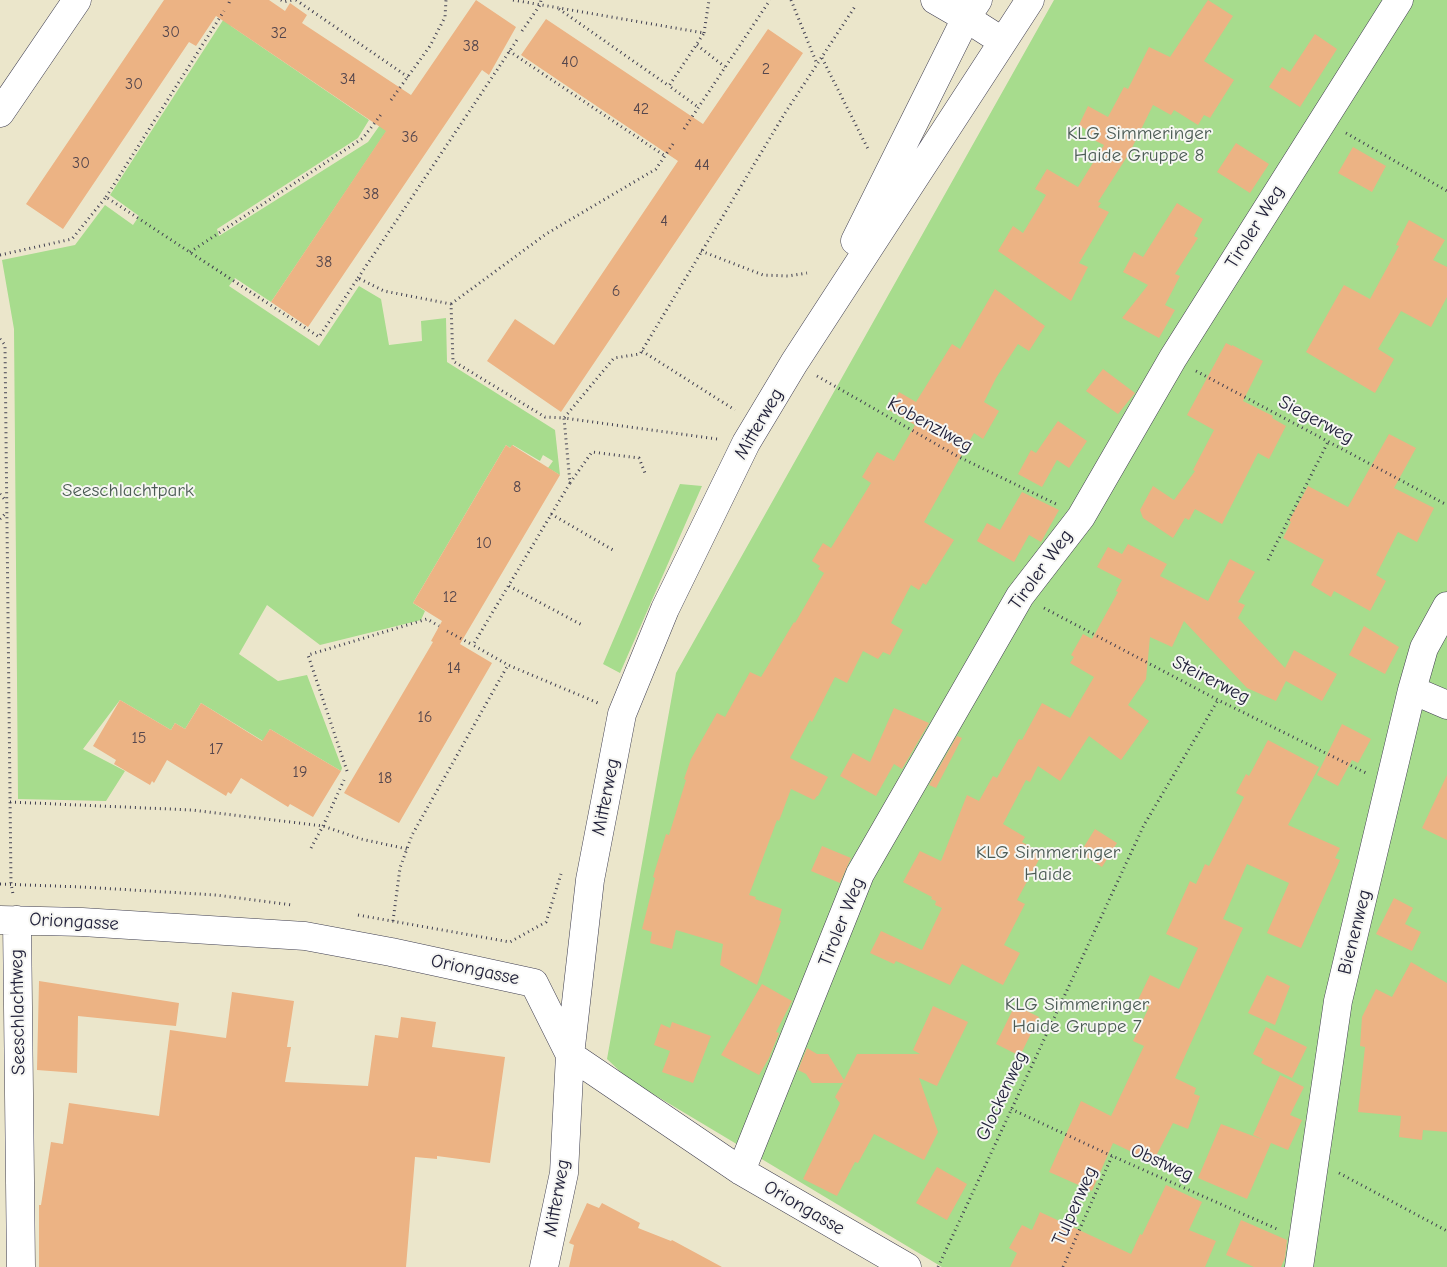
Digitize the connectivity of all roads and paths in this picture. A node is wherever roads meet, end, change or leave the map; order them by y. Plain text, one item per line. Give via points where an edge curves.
1 (77, 0) edge
2 (281, 0) edge
3 (292, 0) edge
4 (296, 0) edge
5 (446, 0) edge
6 (513, 0) edge
7 (709, 0) edge
8 (770, 0) edge
9 (791, 0) edge
10 (935, 0) edge
11 (1030, 0) edge
12 (1399, 0) edge
13 (301, 1) edge
14 (540, 2) edge
15 (856, 5) dead end
16 (557, 8) junction
17 (972, 9) edge
18 (224, 11) dead end
19 (522, 31) dead end
20 (704, 34) junction
21 (517, 40) dead end
22 (1002, 41) junction
23 (697, 45) junction
24 (510, 51) junction
25 (821, 58) junction
26 (817, 65) junction
27 (725, 67) junction
28 (408, 78) junction
29 (669, 86) junction
30 (392, 100) dead end
31 (698, 107) junction
32 (383, 112) dead end
33 (0, 113) edge
34 (1323, 119) junction
35 (684, 129) dead end
36 (675, 141) dead end
37 (870, 153) dead end
38 (665, 156) junction
39 (1447, 192) edge
40 (106, 197) junction
41 (701, 251) junction
42 (190, 252) junction
43 (0, 254) edge
44 (807, 273) dead end
45 (358, 278) junction
46 (450, 304) junction
47 (0, 339) edge
48 (642, 351) junction
49 (1173, 358) junction
50 (794, 363) junction
51 (740, 413) dead end
52 (564, 418) junction
53 (718, 439) dead end
54 (1328, 442) junction
55 (645, 473) dead end
56 (570, 483) junction
57 (0, 494) edge
58 (6, 501) junction
59 (1447, 505) edge
60 (6, 512) junction
61 (551, 514) junction
62 (1081, 517) junction
63 (0, 519) edge
64 (613, 550) dead end
65 (1268, 560) dead end
66 (509, 586) junction
67 (1020, 596) junction
68 (1447, 606) edge
69 (582, 625) dead end
70 (439, 626) dead end
71 (447, 631) dead end
72 (473, 645) junction
73 (508, 665) junction
74 (1412, 690) junction
75 (1218, 700) junction
76 (602, 705) dead end
77 (1447, 705) edge
78 (347, 771) dead end
79 (344, 780) dead end
80 (1391, 785) junction
81 (10, 802) junction
82 (323, 826) junction
83 (311, 848) dead end
84 (407, 849) junction
85 (563, 867) dead end
86 (0, 884) edge
87 (11, 884) junction
88 (298, 906) dead end
89 (354, 915) dead end
90 (8, 920) edge
91 (393, 921) junction
92 (570, 1055) junction
93 (1011, 1109) junction
94 (1112, 1156) junction
95 (1315, 1160) junction
96 (741, 1171) junction
97 (1447, 1230) edge
98 (1301, 1254) edge
99 (20, 1267) edge
100 (544, 1267) edge
101 (908, 1267) edge
102 (938, 1267) edge
103 (1063, 1267) edge

1 - 33 street
2 - 3 path
4 - 13 path
5 - 28 path via 445,17
6 - 14 path
7 - 20 path
8 - 27 path
9 - 26 path
10 - 17 street
11 - 22 street, Mitterweg
12 - 34 street, Tiroler Weg
13 - 28 path
14 - 16 path
14 - 19 path
15 - 25 path
16 - 20 path
16 - 29 path
17 - 22 street
17 - 50 street, Mitterweg
18 - 40 path
20 - 23 path
21 - 24 path
22 - 50 street, Mitterweg
23 - 27 path
23 - 29 path
24 - 38 path
24 - 45 path
25 - 26 path
25 - 37 path
26 - 41 path
27 - 31 path
28 - 30 path
29 - 31 path
31 - 35 path
32 - 42 path via 363,138
34 - 39 path
34 - 49 street, Tiroler Weg
36 - 38 path
38 - 46 path via 656,169 546,234
40 - 42 path
40 - 43 path via 72,239
41 - 44 path via 763,275
41 - 48 path
42 - 45 path via 319,337
45 - 46 path via 384,291
46 - 52 path via 453,361 545,417
47 - 58 path via 5,346
48 - 51 path
48 - 52 path via 614,358
49 - 54 path, Siegerweg
49 - 62 street, Tiroler Weg
50 - 62 path, Kobenzlweg via 957,456
50 - 92 street, Mitterweg via 746,443 665,609 622,714 590,880
52 - 53 path
52 - 56 path
54 - 59 path, Siegerweg
54 - 65 path
55 - 56 path via 639,458 592,452
56 - 61 path
57 - 58 path
58 - 60 path
60 - 63 path
60 - 81 path
61 - 64 path
61 - 66 path
62 - 67 street, Tiroler Weg
66 - 69 path
66 - 72 path
67 - 75 path, Steirerweg
67 - 96 street, Tiroler Weg via 860,874
68 - 74 street, Bienenweg via 1424,648
70 - 78 path via 427,619 308,655
71 - 72 path
72 - 73 path
73 - 76 path
73 - 84 path
74 - 77 street
74 - 80 street, Bienenweg
75 - 80 path, Steirerweg
75 - 93 path, Glockenweg via 1144,825
79 - 82 path
80 - 95 street, Bienenweg via 1338,1001
81 - 82 path via 192,810
81 - 87 path
82 - 83 path
82 - 84 path
84 - 91 path via 400,868
85 - 91 path via 546,922 510,942
86 - 87 path
87 - 88 path via 216,895
87 - 90 path
89 - 91 path
90 - 92 street, Oriongasse via 304,936 534,983
90 - 99 street, Seeschlachtweg
92 - 96 street, Oriongasse
92 - 100 street, Mitterweg via 564,1173
93 - 94 path, Obstweg
93 - 102 path, Glockenweg
94 - 98 path, Obstweg
94 - 103 path, Tulpenweg
95 - 97 path
95 - 98 street, Bienenweg
96 - 101 street, Oriongasse

